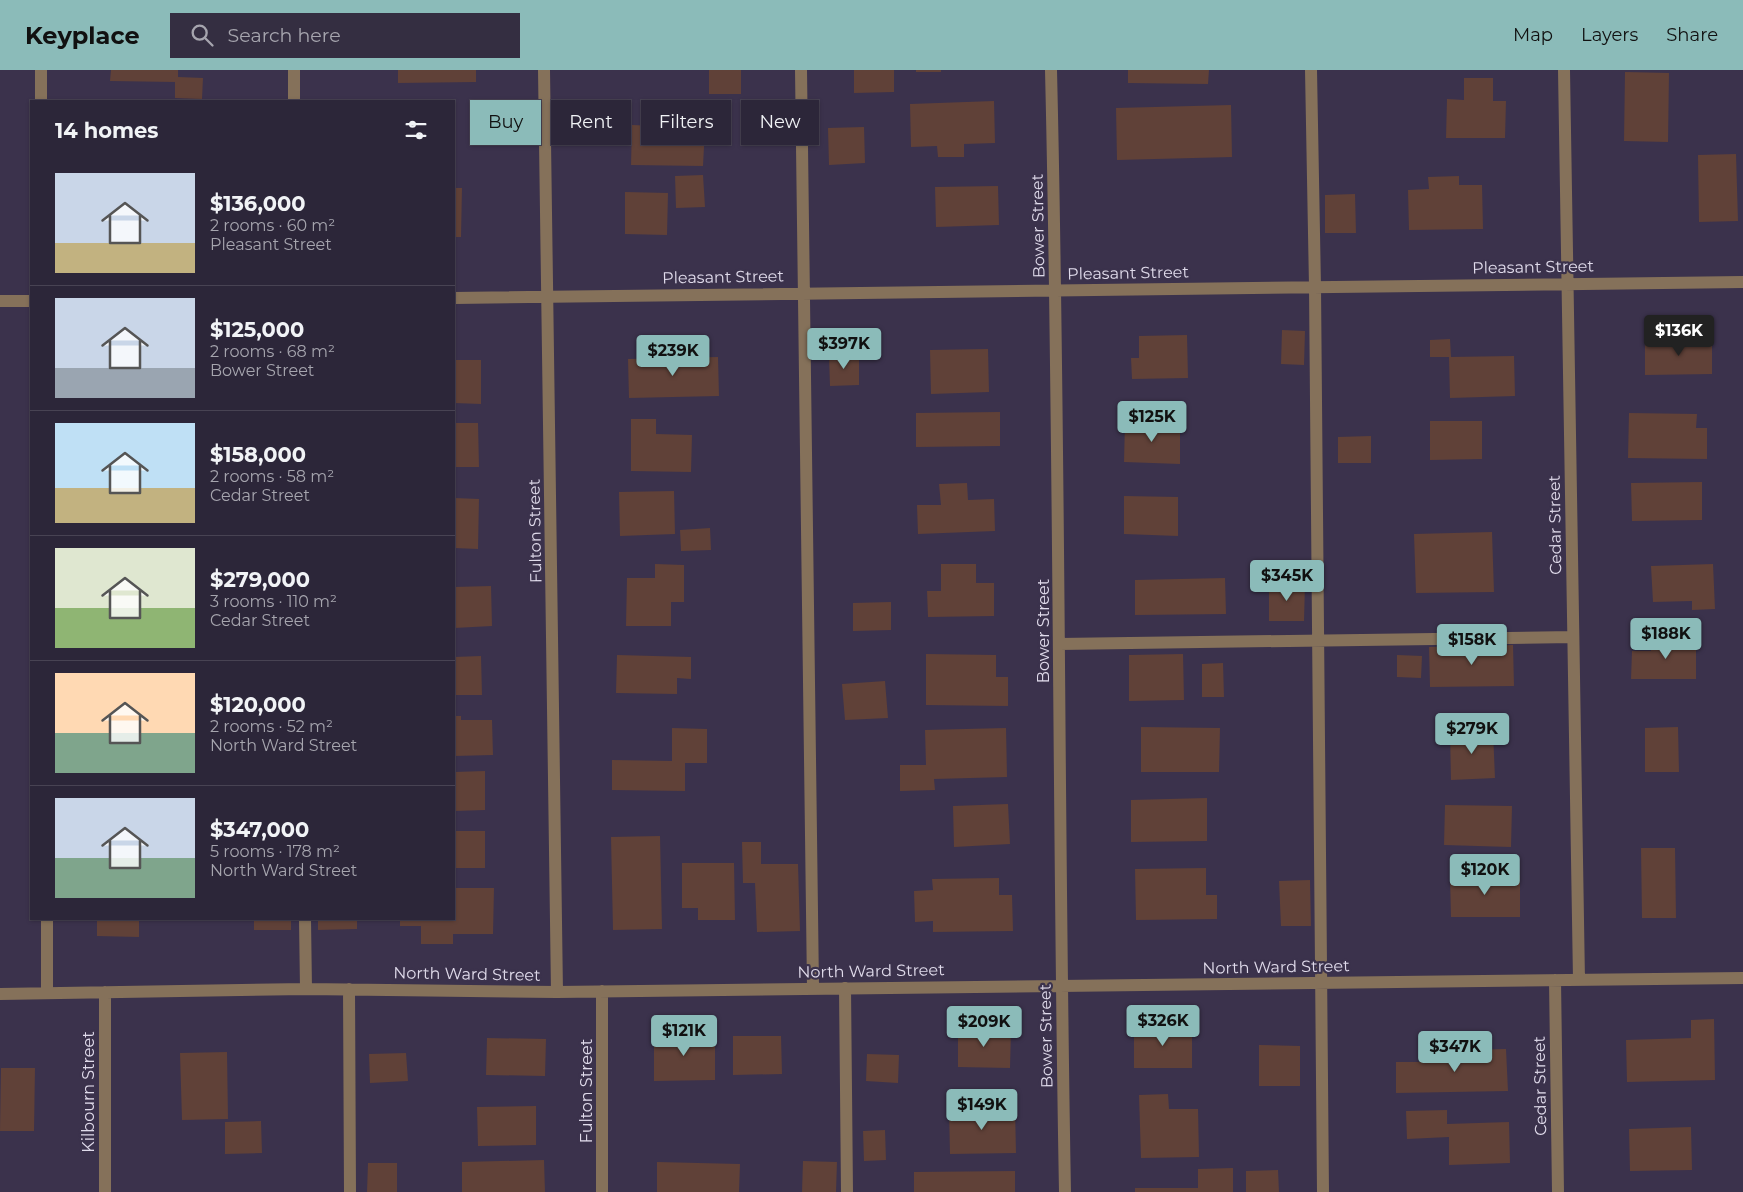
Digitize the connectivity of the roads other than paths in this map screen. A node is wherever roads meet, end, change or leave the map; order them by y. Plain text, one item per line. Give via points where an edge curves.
1 (41, 70) edge
2 (294, 70) edge
3 (544, 70) edge
4 (801, 70) edge
5 (1051, 70) edge
6 (1311, 70) edge
7 (1564, 70) edge
8 (41, 100) edge
9 (294, 100) edge
10 (1743, 282) edge
11 (1568, 283) junction
12 (1315, 287) junction
13 (1056, 291) junction
14 (805, 293) junction
15 (548, 296) junction
16 (455, 298) edge
17 (0, 301) edge
18 (30, 301) edge
19 (1573, 637) junction
20 (1318, 640) junction
21 (1059, 644) junction
22 (46, 920) edge
23 (305, 920) edge
24 (1743, 978) edge
25 (1555, 980) junction
26 (1579, 980) junction
27 (1321, 982) junction
28 (1062, 986) junction
29 (813, 988) junction
30 (844, 988) junction
31 (306, 989) junction
32 (349, 989) junction
33 (602, 991) junction
34 (105, 992) junction
35 (556, 992) junction
36 (47, 993) junction
37 (0, 994) edge
38 (105, 1192) edge
39 (350, 1192) edge
40 (602, 1192) edge
41 (847, 1192) edge
42 (1066, 1192) edge
43 (1323, 1192) edge
44 (1558, 1192) edge

1 - 8 street
2 - 9 street
3 - 15 street, Fulton Street
4 - 14 street
5 - 13 street, Bower Street
6 - 12 street
7 - 11 street, Cedar Street
10 - 11 street, Pleasant Street
11 - 12 street, Pleasant Street
11 - 19 street, Cedar Street
12 - 13 street, Pleasant Street
12 - 20 street
13 - 14 street, Pleasant Street
13 - 21 street, Bower Street
14 - 15 street, Pleasant Street
14 - 29 street
15 - 16 street, Pleasant Street
15 - 35 street, Fulton Street
17 - 18 street
19 - 20 street
19 - 26 street, Cedar Street
20 - 21 street
20 - 27 street
21 - 28 street, Bower Street
22 - 36 street
23 - 31 street
24 - 26 street, North Ward Street
25 - 26 street, North Ward Street
25 - 27 street, North Ward Street
25 - 44 street, Cedar Street
27 - 28 street, North Ward Street
27 - 43 street
28 - 30 street, North Ward Street
28 - 42 street, Bower Street
29 - 30 street, North Ward Street
29 - 33 street, North Ward Street
30 - 41 street
31 - 32 street, North Ward Street
31 - 34 street, North Ward Street
32 - 35 street, North Ward Street
32 - 39 street
33 - 35 street, North Ward Street
33 - 40 street, Fulton Street
34 - 36 street, North Ward Street
34 - 38 street, Kilbourn Street
36 - 37 street, North Ward Street

